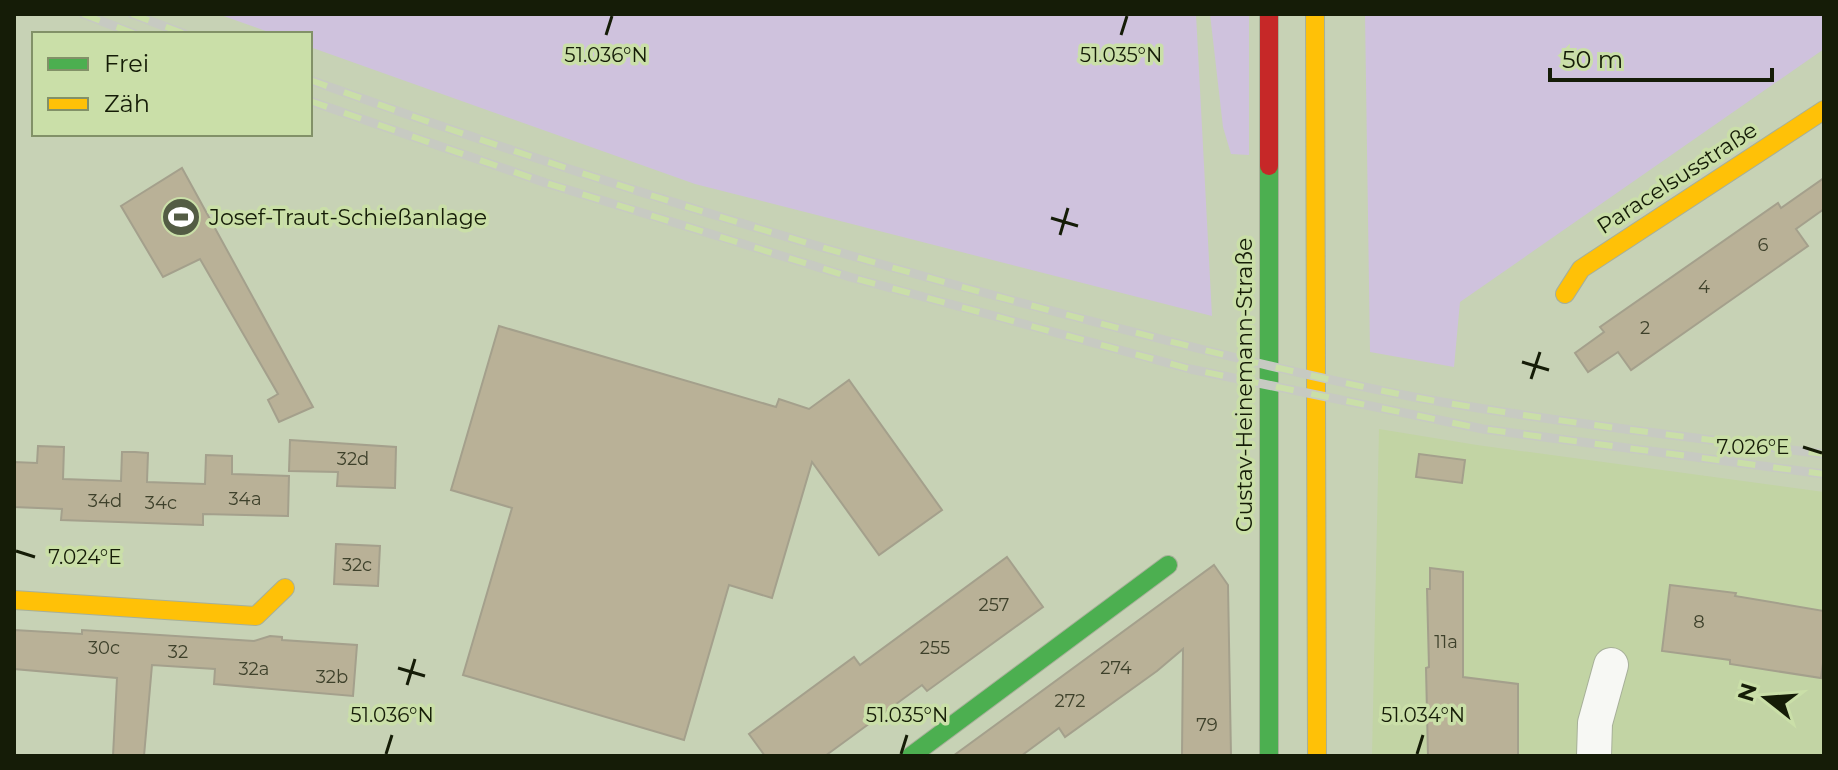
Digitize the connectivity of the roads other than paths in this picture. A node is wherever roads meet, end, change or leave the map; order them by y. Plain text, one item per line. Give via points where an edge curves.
1 (1269, 14) edge
2 (1315, 14) edge
3 (1824, 110) edge
4 (1565, 294) dead end
5 (1168, 565) dead end
6 (285, 588) dead end
7 (14, 600) edge
8 (1611, 665) dead end
9 (919, 754) edge
10 (1269, 756) edge
11 (1317, 756) edge
12 (1594, 756) edge

1 - 10 main road, Gustav-Heinemann-Straße
2 - 11 main road
3 - 4 main road, Paracelsusstraße via 1581,269
5 - 9 main road
6 - 7 main road via 256,616
8 - 12 street via 1595,723

